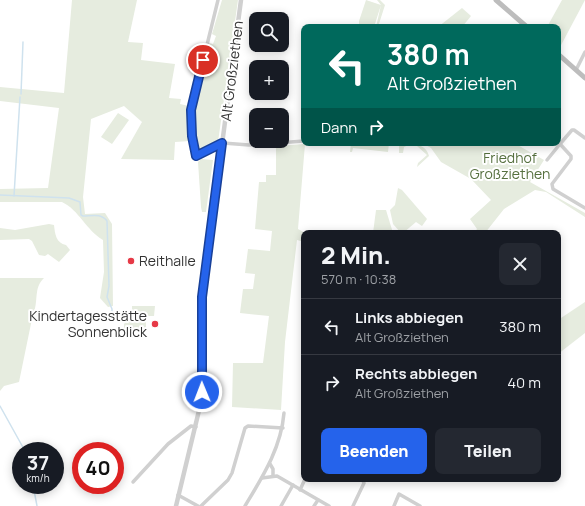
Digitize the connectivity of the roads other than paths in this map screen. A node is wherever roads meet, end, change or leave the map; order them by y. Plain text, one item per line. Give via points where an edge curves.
1 (218, 0) edge
2 (241, 0) edge
3 (496, 0) edge
4 (524, 24) edge
5 (585, 52) edge
6 (561, 59) edge
7 (576, 70) junction
8 (585, 78) edge
9 (585, 138) edge
10 (301, 141) edge
11 (222, 143) junction
12 (561, 143) edge
13 (561, 145) edge
14 (558, 146) edge
15 (547, 160) dead end
16 (585, 208) edge
17 (284, 413) dead end
18 (196, 427) junction
19 (283, 428) junction
20 (270, 464) junction
21 (273, 476) junction
22 (262, 478) junction
23 (133, 482) dead end
24 (304, 482) edge
25 (362, 482) edge
26 (293, 485) junction
27 (300, 490) junction
28 (178, 495) junction
29 (318, 500) junction
30 (190, 501) junction
31 (176, 506) edge
32 (187, 506) edge
33 (198, 506) edge
34 (201, 506) edge
35 (245, 506) edge
36 (281, 506) edge
37 (314, 506) edge
38 (329, 506) edge
39 (353, 506) edge
40 (394, 506) edge
41 (420, 506) edge

1 - 11 street, Alt Großziethen via 191,110 196,156
2 - 11 street, Alt Großziethen
3 - 4 main road
5 - 7 street
6 - 7 main road
7 - 8 main road
9 - 12 street via 572,130
10 - 11 street via 248,145
11 - 18 street, Alt Großziethen via 202,297 202,392
13 - 16 street via 571,159 552,184 553,189
14 - 15 street
17 - 19 street
18 - 23 street via 191,426 168,444
18 - 28 street, Alt Großziethen
19 - 20 street
19 - 34 street via 245,428 232,473
20 - 21 street
20 - 22 street
21 - 22 street
21 - 26 street
22 - 35 street
24 - 27 street
25 - 39 street
26 - 27 street
26 - 36 street
27 - 29 street
28 - 30 street
28 - 31 street, Alt Großziethen
29 - 37 street
29 - 38 street
30 - 32 street
30 - 33 street
40 - 41 street via 398,493

